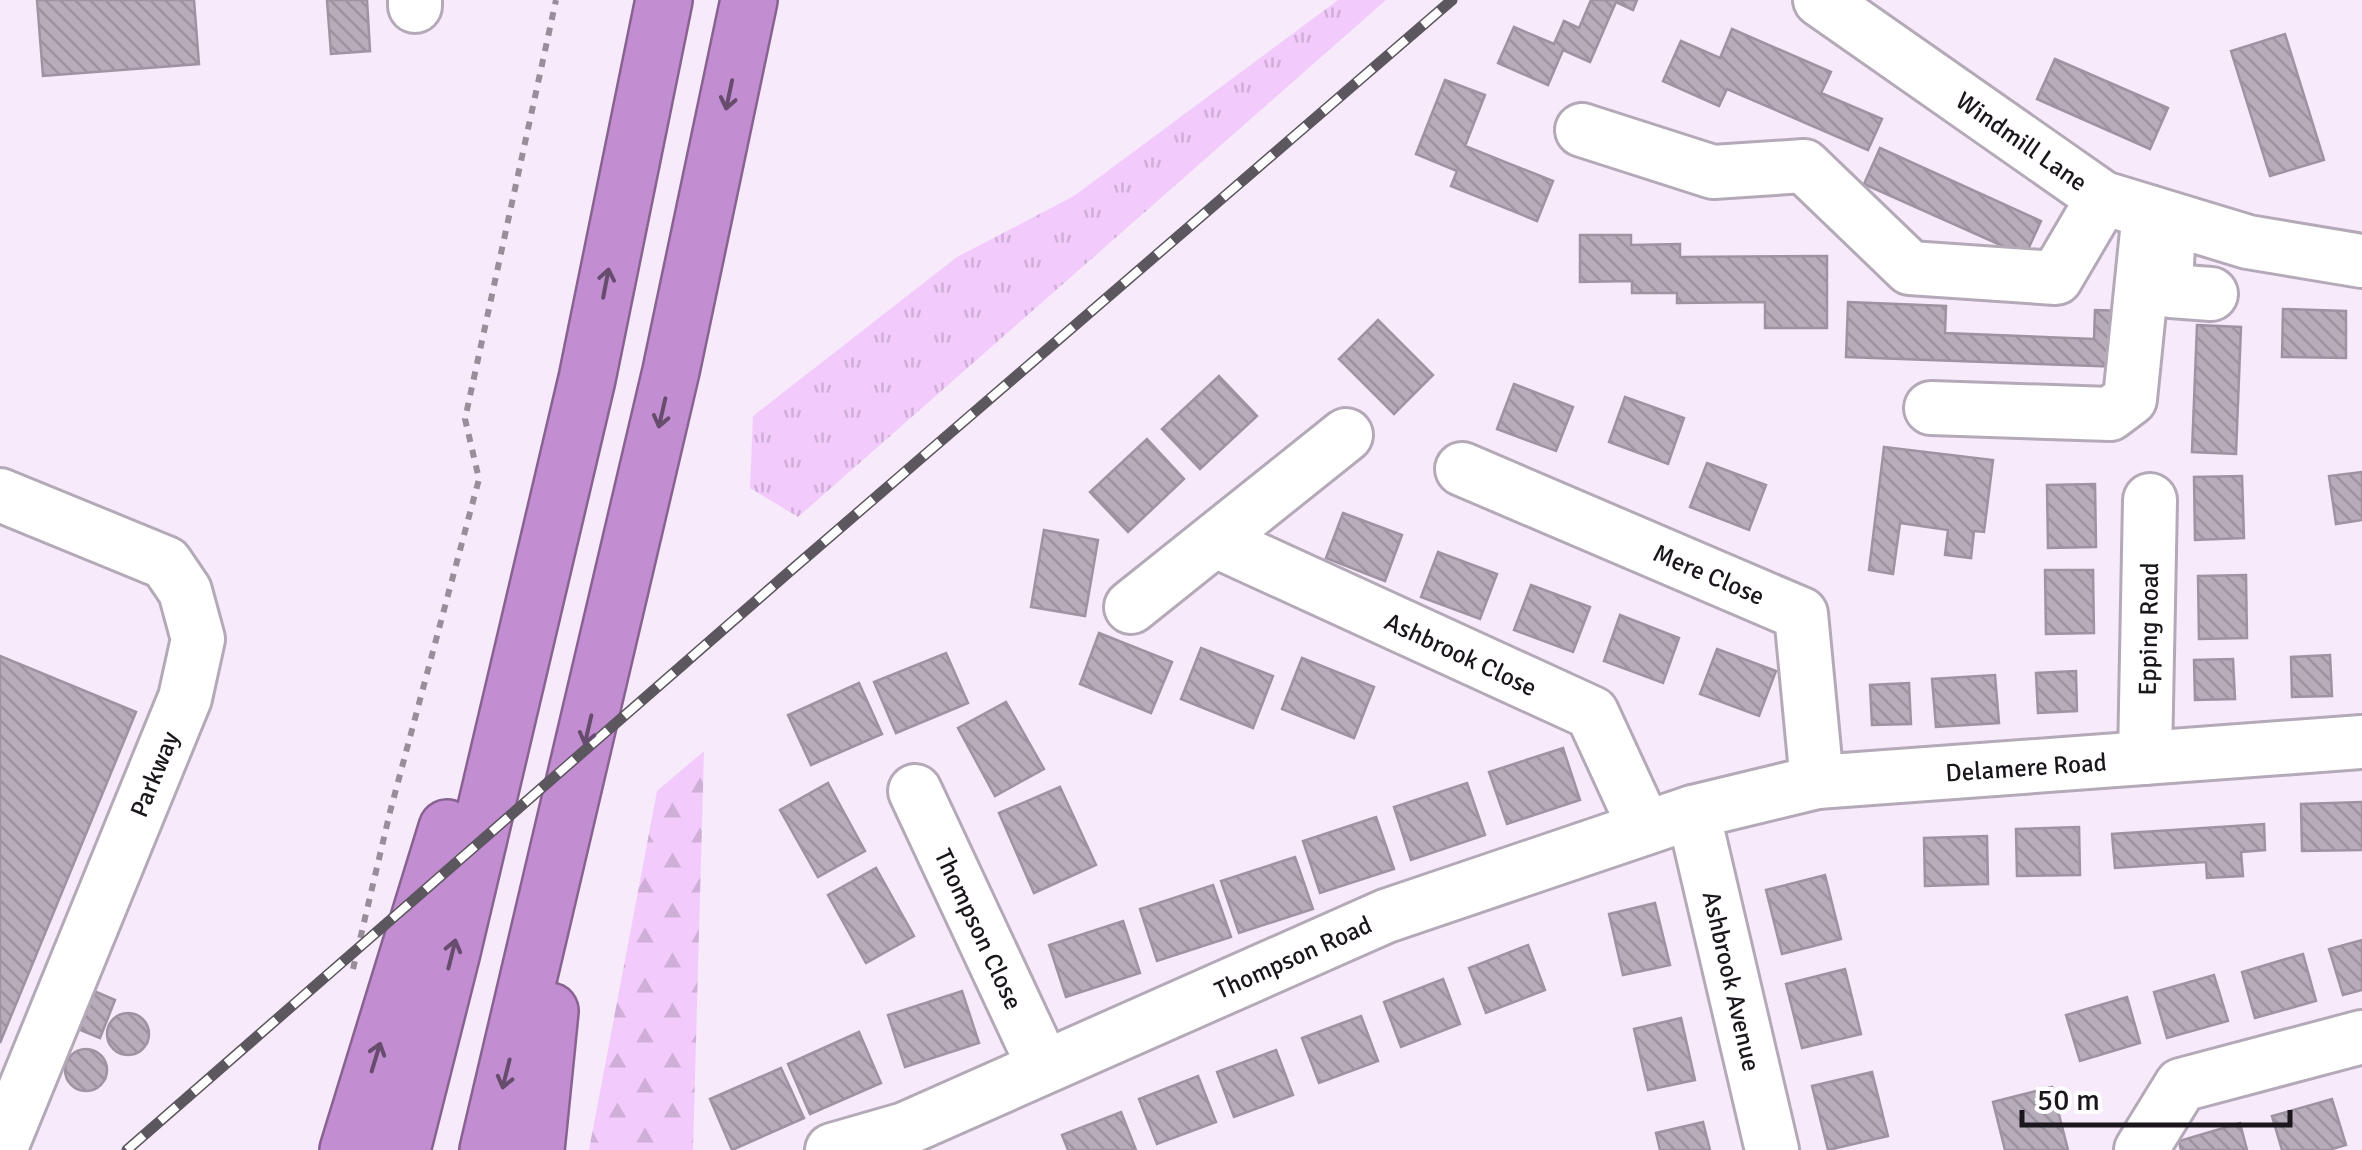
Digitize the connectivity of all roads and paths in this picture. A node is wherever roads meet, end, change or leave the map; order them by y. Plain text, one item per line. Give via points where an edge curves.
1 (556, 0) edge
2 (664, 0) edge
3 (749, 0) edge
4 (1820, 0) edge
5 (1582, 130) dead end
6 (2140, 209) junction
7 (2362, 261) edge
8 (2210, 294) dead end
9 (587, 379) junction
10 (1931, 408) dead end
11 (1346, 435) dead end
12 (1462, 468) dead end
13 (0, 495) edge
14 (2150, 500) dead end
15 (1216, 541) junction
16 (1131, 607) dead end
17 (2362, 742) edge
18 (2146, 758) junction
19 (1816, 782) junction
20 (915, 791) dead end
21 (570, 809) junction
22 (1669, 820) junction
23 (350, 982) dead end
24 (2362, 1037) edge
25 (1044, 1068) junction
26 (904, 1140) edge
27 (0, 1150) edge
28 (348, 1150) edge
29 (402, 1150) edge
30 (488, 1150) edge
31 (536, 1150) edge
32 (832, 1150) edge
33 (1772, 1150) edge
34 (2141, 1150) edge

1 - 23 path via 464,419 479,479
9 -> 2 highway
3 -> 21 highway
4 - 6 street, Windmill Lane
5 - 6 street via 1713,172 1804,166 1910,268 2056,278
6 - 7 street, Windmill Lane via 2248,242
6 - 8 street via 2171,291
6 - 10 street via 2130,399 2110,414
28 -> 9 highway
29 -> 9 highway
11 - 15 street
12 - 19 street, Mere Close via 1801,614
13 - 27 street, Parkway via 166,564 185,591 198,640 185,698
14 - 18 street, Epping Road
15 - 16 street
15 - 22 street, Ashbrook Close via 1592,714
17 - 18 street, Delamere Road
18 - 19 street, Delamere Road
19 - 22 street, Delamere Road
20 - 25 street, Thompson Close
21 -> 30 highway
21 - 31 highway
22 - 25 street, Thompson Road via 1386,916
22 - 33 street, Ashbrook Avenue
24 - 34 street via 2181,1086
25 - 26 street, Thompson Road
26 - 32 street, Thompson Road

